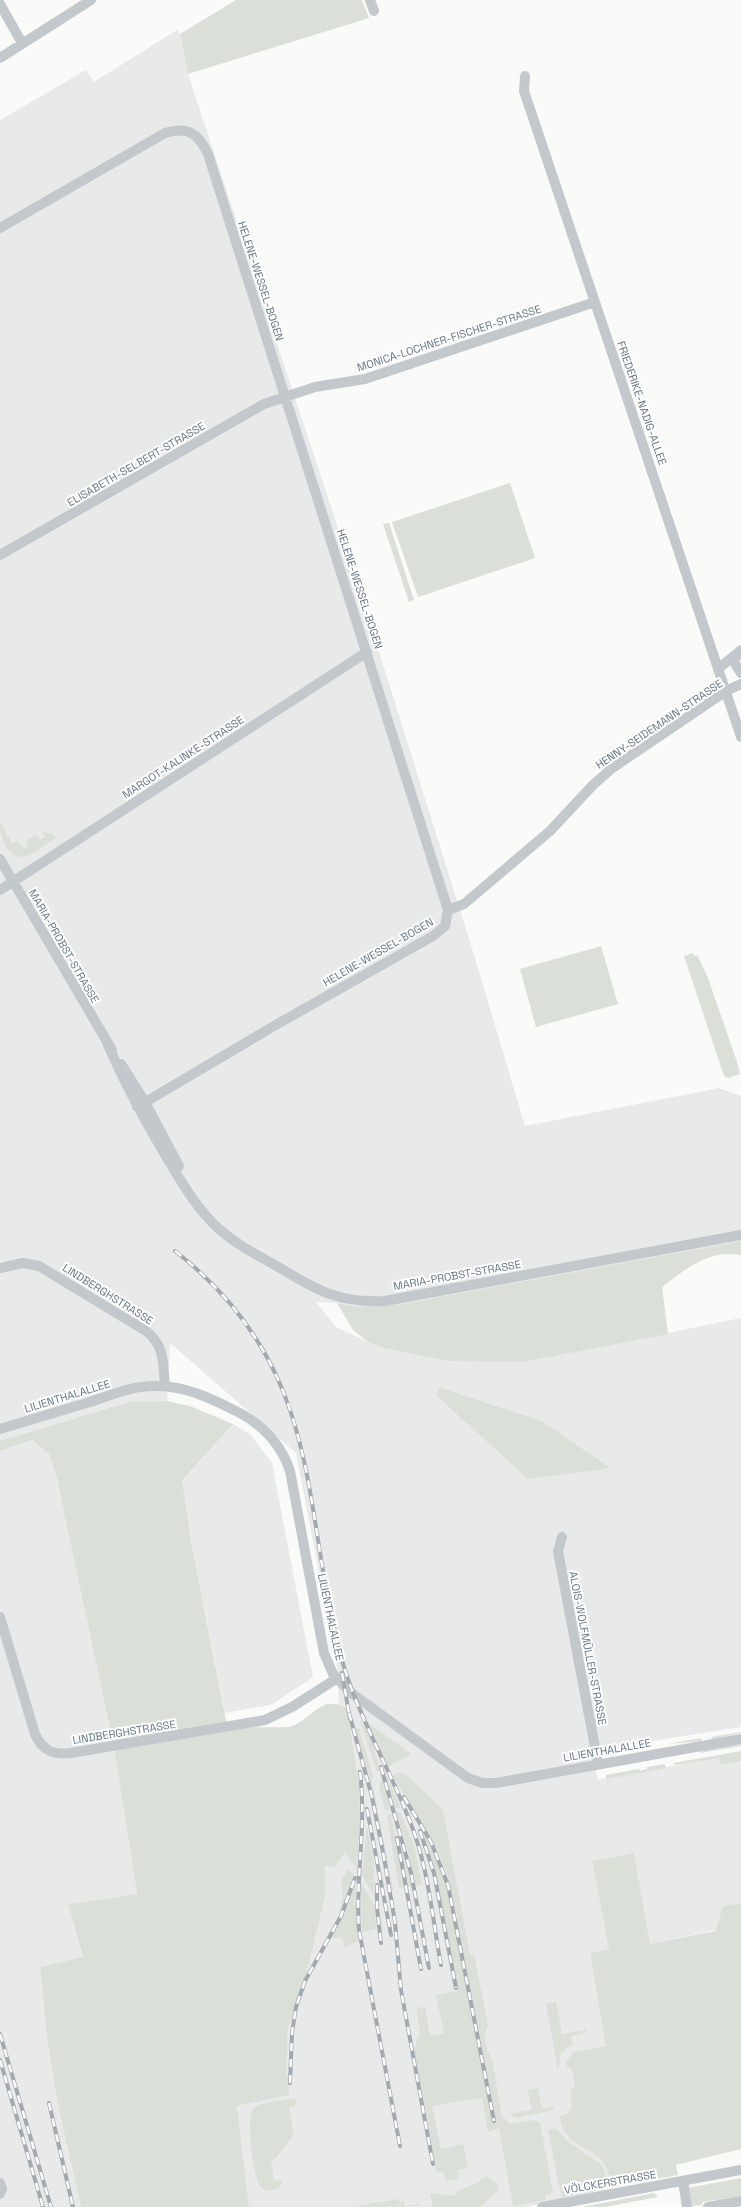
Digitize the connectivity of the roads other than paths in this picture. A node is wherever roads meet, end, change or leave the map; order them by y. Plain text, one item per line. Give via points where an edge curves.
1 (91, 0) edge
2 (370, 0) edge
3 (0, 4) edge
4 (374, 10) dead end
5 (22, 43) junction
6 (0, 58) edge
7 (525, 76) dead end
8 (0, 228) edge
9 (595, 302) junction
10 (285, 396) junction
11 (0, 555) edge
12 (367, 652) junction
13 (739, 652) edge
14 (718, 669) junction
15 (741, 673) edge
16 (741, 684) edge
17 (726, 691) junction
18 (741, 737) edge
19 (0, 859) edge
20 (13, 881) junction
21 (0, 890) edge
22 (448, 910) junction
23 (141, 1105) junction
24 (741, 1235) edge
25 (0, 1268) edge
26 (165, 1386) junction
27 (0, 1430) edge
28 (562, 1537) dead end
29 (0, 1617) edge
30 (336, 1679) junction
31 (741, 1739) edge
32 (598, 1763) junction
33 (741, 2170) edge
34 (682, 2181) junction
35 (0, 2183) edge
36 (0, 2194) edge
37 (741, 2201) edge
38 (542, 2207) edge
39 (687, 2207) edge
40 (708, 2207) edge

1 - 5 street
2 - 4 street
3 - 5 street
5 - 6 street
7 - 9 street, FRIEDERIKE-NADIG-ALLEE via 524,91
8 - 10 street, HELENE-WESSEL-BOGEN via 165,133 176,130 194,134 201,140 208,154
9 - 10 street, MONICA-LOCHNER-FISCHER-STRASSE via 365,379 315,387
9 - 14 street, FRIEDERIKE-NADIG-ALLEE
10 - 11 street, ELISABETH-SELBERT-STRASSE via 246,414
10 - 12 street, HELENE-WESSEL-BOGEN
12 - 20 street, MARGOT-KALINKE-STRASSE
12 - 22 street, HELENE-WESSEL-BOGEN
13 - 14 street, HENNY-SEIDEMANN-STRASSE
13 - 15 street, HENNY-SEIDEMANN-STRASSE via 734,662
14 - 17 street, FRIEDERIKE-NADIG-ALLEE
16 - 17 street, HENNY-SEIDEMANN-STRASSE
17 - 18 street, FRIEDERIKE-NADIG-ALLEE
17 - 22 street, HENNY-SEIDEMANN-STRASSE via 611,769 544,837 464,904
19 - 20 street, MARIA-PROBST-STRASSE
20 - 21 street, MARGOT-KALINKE-STRASSE
20 - 23 street, MARIA-PROBST-STRASSE via 108,1045 126,1086
22 - 23 street, HELENE-WESSEL-BOGEN via 445,926 433,936
23 - 24 street, MARIA-PROBST-STRASSE via 184,1187 220,1231 326,1294 360,1302 385,1301
25 - 26 street, LINDBERGHSTRASSE via 24,1263 40,1266 146,1331 156,1341 162,1354
26 - 27 street, LILIENTHALALLEE via 129,1389
26 - 30 street, LILIENTHALALLEE via 199,1394 243,1414 263,1428 279,1447 292,1481 324,1653
28 - 32 street, ALOIS-WOLFMÜLLER-STRASSE via 558,1551
29 - 30 street, LINDBERGHSTRASSE via 35,1734 43,1748 56,1753 71,1753 265,1720 292,1707
30 - 32 street, LILIENTHALALLEE via 354,1696 404,1730 454,1770 475,1781 496,1783
31 - 32 street, LILIENTHALALLEE
33 - 34 street, VÖLCKERSTRASSE
34 - 38 street, VÖLCKERSTRASSE
34 - 39 street
35 - 36 street
37 - 40 street

